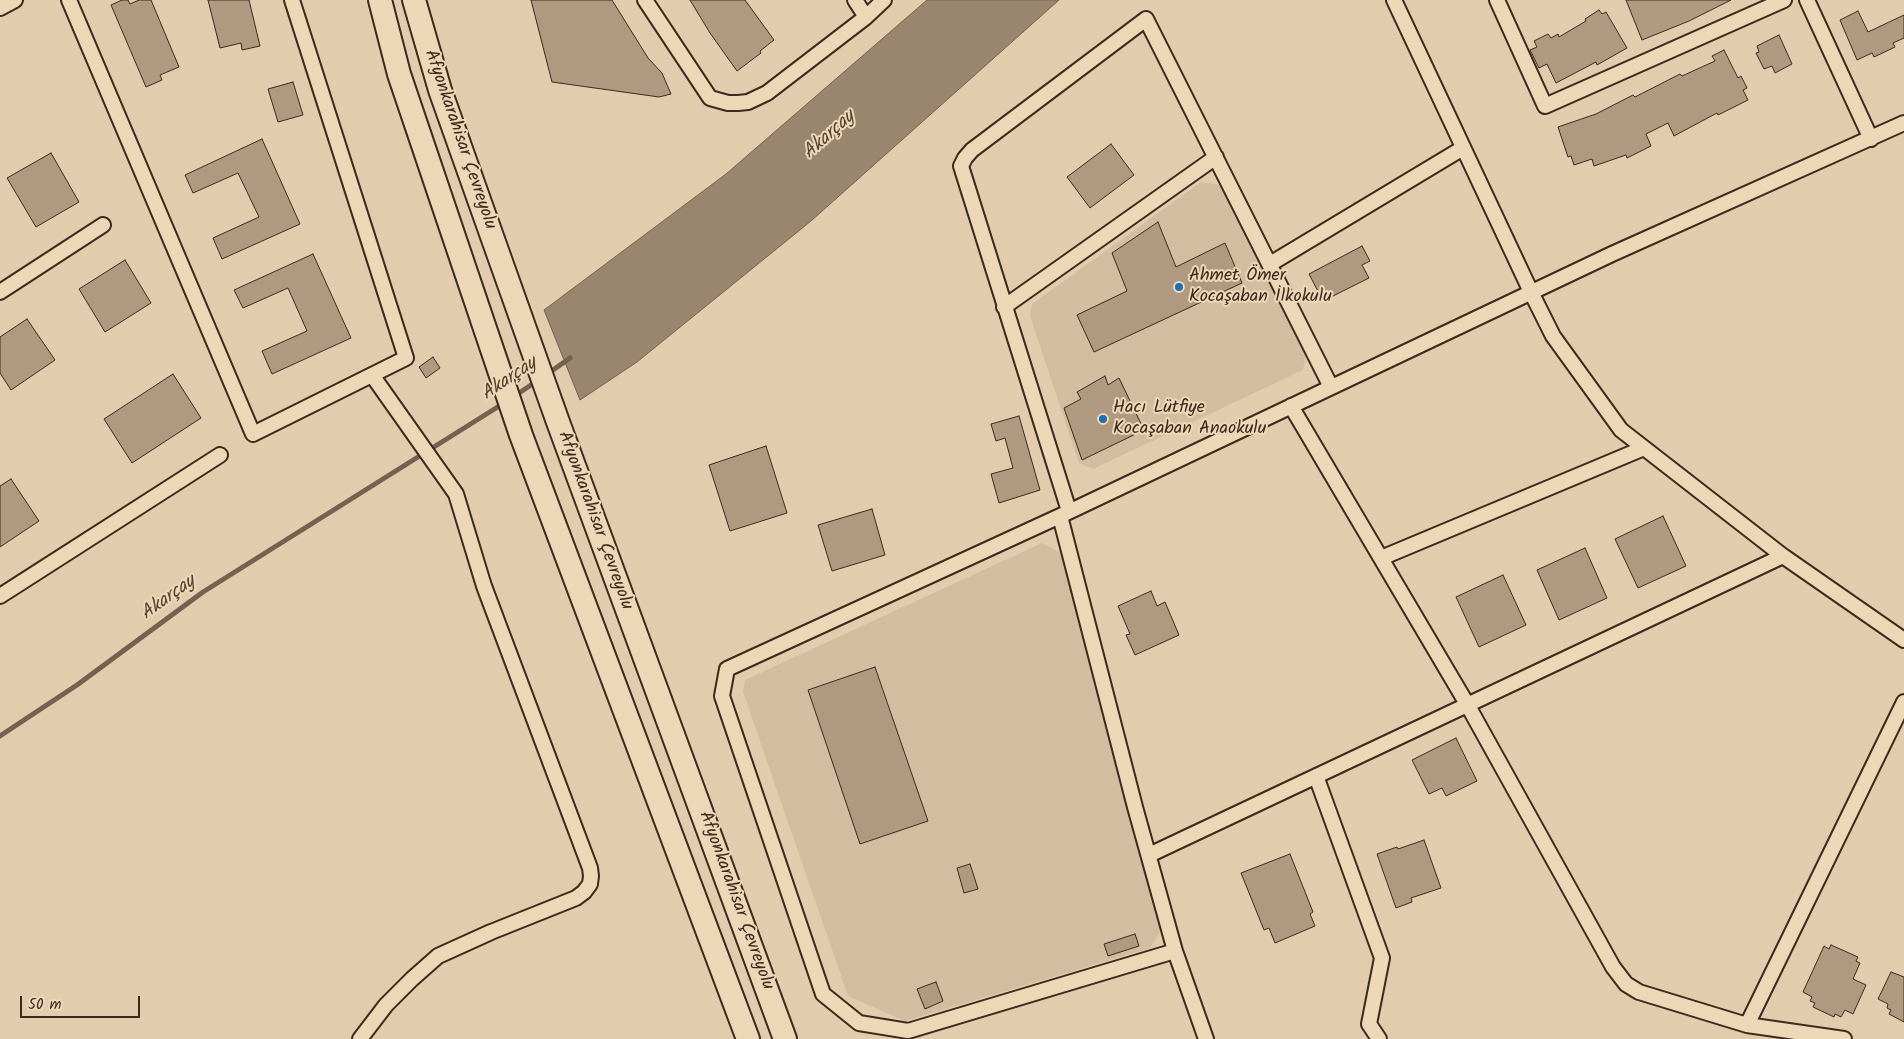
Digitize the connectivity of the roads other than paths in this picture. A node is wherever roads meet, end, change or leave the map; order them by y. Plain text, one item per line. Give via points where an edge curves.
1 (15, 0) edge
2 (69, 0) edge
3 (292, 0) edge
4 (380, 0) edge
5 (414, 0) edge
6 (645, 0) edge
7 (855, 0) edge
8 (884, 0) edge
9 (1394, 0) edge
10 (1497, 0) edge
11 (1784, 0) edge
12 (1807, 0) edge
13 (0, 8) edge
14 (866, 17) junction
15 (1904, 123) edge
16 (1871, 139) junction
17 (1463, 148) junction
18 (1216, 157) junction
19 (103, 225) dead end
20 (1270, 264) junction
21 (0, 292) edge
22 (1531, 292) junction
23 (1004, 307) junction
24 (372, 375) junction
25 (1331, 387) junction
26 (1291, 406) junction
27 (1644, 448) junction
28 (220, 455) dead end
29 (1064, 514) junction
30 (1783, 556) junction
31 (1381, 558) junction
32 (0, 596) edge
33 (1904, 640) edge
34 (1904, 702) edge
35 (1467, 704) junction
36 (1316, 776) junction
37 (1149, 855) junction
38 (1175, 951) junction
39 (1747, 1025) junction
40 (360, 1039) edge
41 (748, 1039) edge
42 (785, 1039) edge
43 (1206, 1039) edge
44 (1379, 1039) edge
45 (1844, 1039) edge

1 - 13 street
2 - 24 street via 253,434
3 - 24 street via 406,358
4 - 41 highway, Afyonkarahisar Çevreyolu via 399,74 521,435
5 - 42 highway, Afyonkarahisar Çevreyolu via 440,90 505,274
6 - 14 street via 710,98 728,103 748,102 767,93
7 - 14 street
8 - 14 street
9 - 17 street
10 - 11 street via 1545,106
12 - 16 street
15 - 16 street
16 - 22 street
17 - 20 street
17 - 22 street
18 - 20 street
18 - 23 street
18 - 23 street via 1146,19 972,150 961,166
19 - 21 street
20 - 25 street
22 - 25 street
22 - 27 street via 1553,336 1621,430
23 - 29 street
24 - 40 street via 456,494 484,586 591,876 590,884 576,898 438,956 386,1005
25 - 26 street
26 - 29 street
26 - 31 street
27 - 30 street
27 - 31 street
28 - 32 street
29 - 37 street
29 - 38 street via 727,669 722,696 824,994 859,1023 908,1031
30 - 33 street
30 - 35 street
31 - 35 street
34 - 39 street
35 - 36 street
35 - 39 street via 1613,967 1626,984 1639,992
36 - 37 street
36 - 44 street via 1382,958 1369,1024
37 - 38 street
38 - 43 street
39 - 45 street

